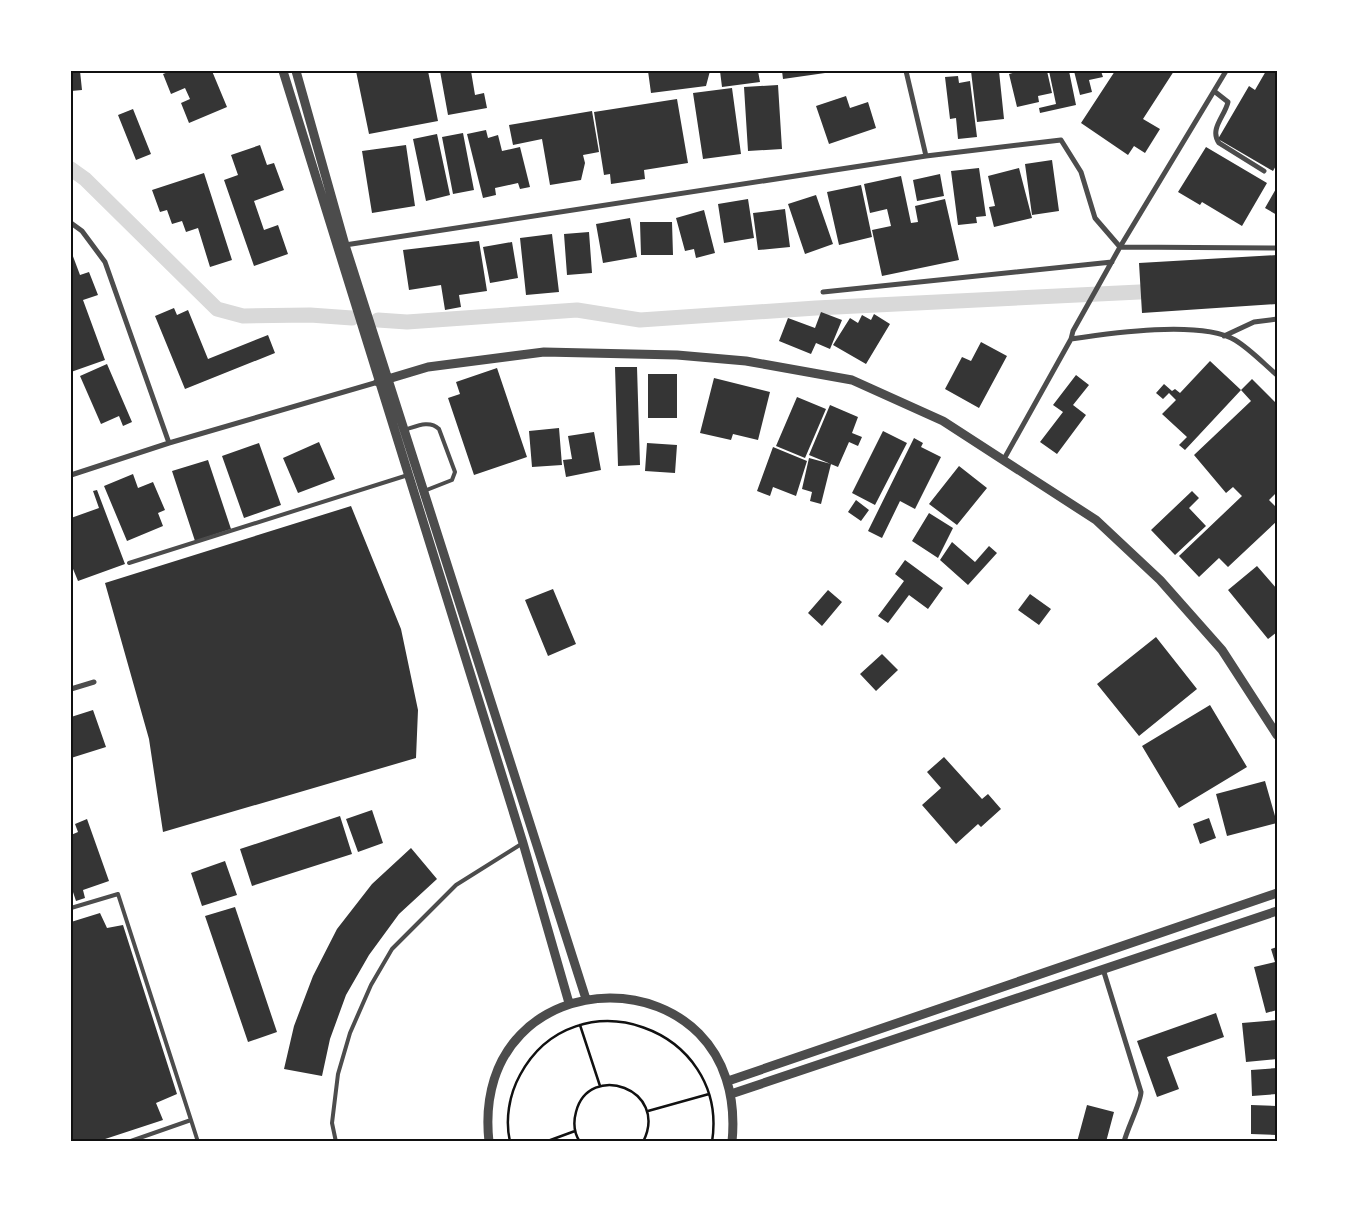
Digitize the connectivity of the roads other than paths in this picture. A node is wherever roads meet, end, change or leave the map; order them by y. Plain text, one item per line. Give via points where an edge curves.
1 (283, 71) edge
2 (296, 71) edge
3 (906, 71) edge
4 (1226, 71) edge
5 (1214, 91) junction
6 (926, 156) junction
7 (1264, 171) dead end
8 (71, 224) edge
9 (340, 246) junction
10 (1120, 246) junction
11 (1277, 248) edge
12 (1112, 262) junction
13 (823, 292) dead end
14 (1277, 319) edge
15 (1224, 337) junction
16 (1071, 339) junction
17 (1277, 375) edge
18 (383, 381) junction
19 (399, 431) junction
20 (169, 443) junction
21 (1004, 459) junction
22 (71, 475) edge
23 (408, 475) junction
24 (423, 492) junction
25 (414, 495) junction
26 (129, 563) dead end
27 (94, 682) dead end
28 (71, 689) edge
29 (1277, 735) edge
30 (523, 843) junction
31 (1277, 893) edge
32 (71, 908) edge
33 (1277, 911) edge
34 (1103, 969) junction
35 (586, 999) junction
36 (569, 1003) junction
37 (728, 1081) junction
38 (731, 1094) junction
39 (191, 1120) junction
40 (128, 1142) edge
41 (198, 1142) edge
42 (336, 1142) edge
43 (489, 1142) edge
44 (732, 1142) edge
45 (1124, 1142) edge

1 - 9 street
2 - 9 street
3 - 6 street
4 - 5 street
5 - 7 street via 1228,102 1214,137
5 - 10 street
6 - 9 street
6 - 10 street via 1061,140 1081,172 1095,218
8 - 20 street via 82,231 105,262
9 - 18 street
10 - 11 street
10 - 12 street
12 - 13 street
12 - 16 street
14 - 15 street via 1254,322
15 - 16 street via 1200,330 1129,331
15 - 17 street via 1235,340
16 - 21 street
18 - 19 street
18 - 20 street
18 - 21 street via 428,367 544,352 677,355 746,361 852,380 943,421
19 - 23 street
19 - 24 street
19 - 24 lane via 425,424 439,429 455,472 452,480
20 - 22 street
21 - 29 street via 1096,520 1160,580 1222,650
23 - 25 street
23 - 26 lane
24 - 25 lane
24 - 35 street
25 - 30 street
27 - 28 street
30 - 36 street
30 - 42 lane via 456,885 392,949 371,985 350,1033 338,1074 332,1123
31 - 37 street
32 - 39 lane via 118,894
33 - 34 street
34 - 38 street
34 - 45 street via 1141,1092
35 - 36 street
35 - 37 street via 612,996 637,999 661,1007 702,1037
36 - 43 street via 526,1029 497,1070 487,1120
37 - 38 street
38 - 44 street
39 - 40 lane
39 - 41 lane

